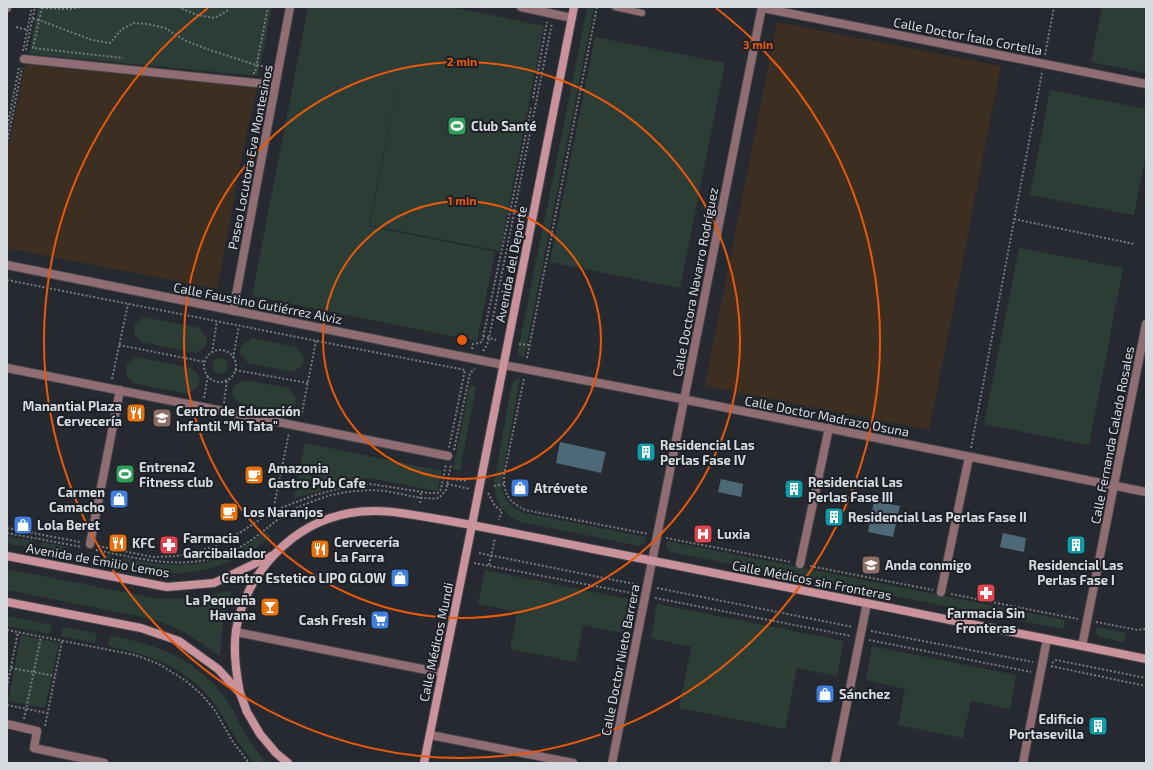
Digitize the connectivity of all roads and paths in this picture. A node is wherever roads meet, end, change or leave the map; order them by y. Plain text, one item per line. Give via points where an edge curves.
1 (35, 7) edge
2 (42, 7) edge
3 (81, 7) edge
4 (178, 7) edge
5 (228, 7) edge
6 (268, 7) edge
7 (290, 7) edge
8 (521, 7) edge
9 (574, 7) edge
10 (597, 7) edge
11 (615, 7) edge
12 (762, 7) edge
13 (1054, 7) edge
14 (642, 13) dead end
15 (551, 14) junction
16 (572, 18) junction
17 (33, 19) junction
18 (39, 20) junction
19 (16, 27) dead end
20 (30, 30) junction
21 (24, 59) junction
22 (128, 59) dead end
23 (1044, 62) junction
24 (256, 65) junction
25 (279, 69) junction
26 (247, 72) dead end
27 (1146, 84) edge
28 (276, 85) junction
29 (533, 98) dead end
30 (531, 108) dead end
31 (7, 143) edge
32 (1014, 219) junction
33 (1134, 244) dead end
34 (7, 266) edge
35 (7, 280) edge
36 (128, 304) junction
37 (233, 310) junction
38 (217, 321) junction
39 (239, 326) junction
40 (1146, 326) edge
41 (483, 336) junction
42 (489, 338) junction
43 (496, 340) dead end
44 (316, 341) junction
45 (473, 344) dead end
46 (519, 344) dead end
47 (119, 345) junction
48 (530, 345) junction
49 (212, 353) junction
50 (481, 353) dead end
51 (234, 358) junction
52 (527, 358) dead end
53 (205, 362) junction
54 (504, 365) junction
55 (479, 366) dead end
56 (7, 368) edge
57 (236, 370) junction
58 (208, 376) junction
59 (524, 379) dead end
60 (227, 380) junction
61 (308, 383) junction
62 (111, 388) junction
63 (120, 390) junction
64 (684, 399) junction
65 (203, 407) junction
66 (222, 411) junction
67 (295, 425) junction
68 (829, 428) junction
69 (969, 457) junction
70 (451, 458) junction
71 (452, 479) dead end
72 (467, 481) dead end
73 (447, 484) junction
74 (504, 484) junction
75 (494, 486) dead end
76 (1114, 486) junction
77 (463, 487) dead end
78 (422, 492) junction
79 (488, 492) dead end
80 (1146, 492) edge
81 (421, 498) junction
82 (420, 503) dead end
83 (273, 511) junction
84 (502, 511) dead end
85 (472, 525) junction
86 (7, 528) edge
87 (7, 532) edge
88 (657, 536) junction
89 (494, 543) dead end
90 (89, 547) junction
91 (478, 553) dead end
92 (274, 554) junction
93 (7, 556) edge
94 (491, 556) junction
95 (465, 561) junction
96 (652, 561) junction
97 (800, 564) junction
98 (489, 565) junction
99 (647, 586) junction
100 (941, 592) junction
101 (645, 596) junction
102 (7, 602) edge
103 (867, 603) junction
104 (1087, 621) junction
105 (862, 629) junction
106 (7, 630) edge
107 (1146, 630) edge
108 (18, 632) junction
109 (236, 632) junction
110 (41, 636) junction
111 (860, 638) junction
112 (1047, 639) junction
113 (62, 640) junction
114 (1082, 646) junction
115 (1144, 658) edge
116 (1046, 665) junction
117 (11, 668) junction
118 (33, 672) junction
119 (442, 673) junction
120 (1040, 674) junction
121 (55, 676) junction
122 (1146, 678) edge
123 (1146, 686) edge
124 (7, 687) edge
125 (240, 693) junction
126 (7, 705) edge
127 (26, 708) junction
128 (48, 713) junction
129 (7, 724) edge
130 (44, 727) dead end
131 (23, 728) junction
132 (430, 734) junction
133 (104, 763) edge
134 (249, 763) edge
135 (288, 763) edge
136 (424, 763) edge
137 (573, 763) edge
138 (612, 763) edge
139 (835, 763) edge
140 (1023, 763) edge

1 - 17 path
2 - 3 path
2 - 18 path
4 - 5 path via 197,15 215,18 227,12
6 - 24 path
7 - 25 street, Paseo Locutora Eva Montesinos
8 - 15 street
9 - 16 street, Avenida del Deporte
10 - 48 path
11 - 14 lane
12 - 23 street, Calle Doctor Ítalo Cortella
12 - 64 street, Calle Doctora Navarro Rodríguez
13 - 23 path
15 - 16 street
15 - 29 path
15 - 42 path
16 - 54 street, Avenida del Deporte
17 - 18 path
17 - 20 path
18 - 22 path via 33,48
18 - 24 path via 92,40 110,43 122,29 134,23 148,24 165,28 186,41
19 - 20 path
20 - 21 path
21 - 28 street
21 - 31 path
23 - 27 street, Calle Doctor Ítalo Cortella
23 - 32 path
24 - 25 path
24 - 26 path via 254,73
25 - 28 street, Paseo Locutora Eva Montesinos
28 - 37 street, Paseo Locutora Eva Montesinos
30 - 41 path
32 - 33 path
32 - 69 path
34 - 37 street, Calle Faustino Gutiérrez Alviz
35 - 36 path
36 - 38 path
36 - 47 path
37 - 54 street, Calle Faustino Gutiérrez Alviz
38 - 39 path
38 - 49 path
39 - 44 path
39 - 51 path
40 - 76 street, Calle Fernanda Calado Rosales
41 - 42 path
41 - 45 path via 482,342
42 - 43 path
42 - 50 path
44 - 61 path
44 - 70 path via 465,370
46 - 48 path
47 - 53 path
47 - 62 path
48 - 52 path
49 - 51 path via 224,351
49 - 53 path
51 - 57 path
53 - 58 path via 205,372
54 - 64 street, Calle Doctor Madrazo Osuna
54 - 85 street, Avenida del Deporte
55 - 70 path via 470,373
56 - 62 street
57 - 60 path
57 - 61 path
58 - 60 path via 220,382
58 - 65 path
59 - 74 path
60 - 66 path
61 - 67 path
62 - 63 street
63 - 65 street
63 - 90 street
64 - 68 street, Calle Doctor Madrazo Osuna
64 - 88 street, Calle Doctora Navarro Rodríguez
65 - 66 street
66 - 67 street
67 - 70 street
67 - 83 path
68 - 69 street, Calle Doctor Madrazo Osuna
68 - 97 street
69 - 76 street, Calle Doctor Madrazo Osuna
69 - 100 street
70 - 73 path
70 - 78 path via 438,493
71 - 72 path
73 - 77 path
73 - 81 path via 446,490 439,498
74 - 75 path
74 - 88 path via 506,493 513,503 525,510
76 - 80 street, Calle Doctor Madrazo Osuna
76 - 104 street, Calle Fernanda Calado Rosales
78 - 81 path
78 - 83 path via 371,484 315,495
79 - 84 path via 495,506
81 - 82 path
81 - 90 path via 384,491 355,491 328,496 290,511 241,547 198,562 154,562
83 - 90 path via 213,547 176,556 153,557
85 - 92 street, Calle Médicos sin Fronteras via 383,510 350,513 332,517 311,527
85 - 95 street, Calle Médicos Mundi
85 - 96 street, Calle Médicos sin Fronteras
86 - 90 path
87 - 90 path
88 - 96 street, Calle Doctora Navarro Rodríguez
88 - 97 path
89 - 94 path
91 - 94 path
92 - 93 street, Avenida de Emilio Lemos via 214,583 167,587
92 - 109 street via 259,572 249,591
94 - 98 path
94 - 99 path
95 - 98 path
95 - 119 street, Calle Médicos Mundi
96 - 99 street, Calle Doctor Nieto Barrera
96 - 103 street, Calle Médicos sin Fronteras
97 - 100 path
98 - 101 path
99 - 101 street, Calle Doctor Nieto Barrera
99 - 105 path
100 - 104 path
101 - 111 path
101 - 138 street, Calle Doctor Nieto Barrera
102 - 125 street via 141,628 179,641 218,670
103 - 105 street
103 - 112 street, Calle Médicos sin Fronteras
104 - 107 path
104 - 114 street, Calle Fernanda Calado Rosales
105 - 111 street
105 - 116 path
106 - 108 path
108 - 110 path
108 - 117 path
109 - 119 street
109 - 125 street via 236,674
110 - 113 path
110 - 118 path
111 - 120 path
111 - 139 street
112 - 114 street, Calle Médicos sin Fronteras
112 - 116 street
113 - 121 path
113 - 134 path via 135,655 172,671 201,694 214,709 233,742
114 - 115 street, Calle Médicos sin Fronteras
116 - 120 street
116 - 120 path via 1048,675
116 - 122 path via 1056,660
116 - 123 path
117 - 118 path
117 - 124 path
118 - 121 path
118 - 127 path
119 - 132 street, Calle Médicos Mundi
120 - 140 street
121 - 128 path
125 - 135 street via 247,712 260,734
126 - 127 path
127 - 128 path
127 - 131 path
128 - 130 path
129 - 131 street
131 - 133 street via 37,731 34,748
132 - 136 street, Calle Médicos Mundi
132 - 137 street

